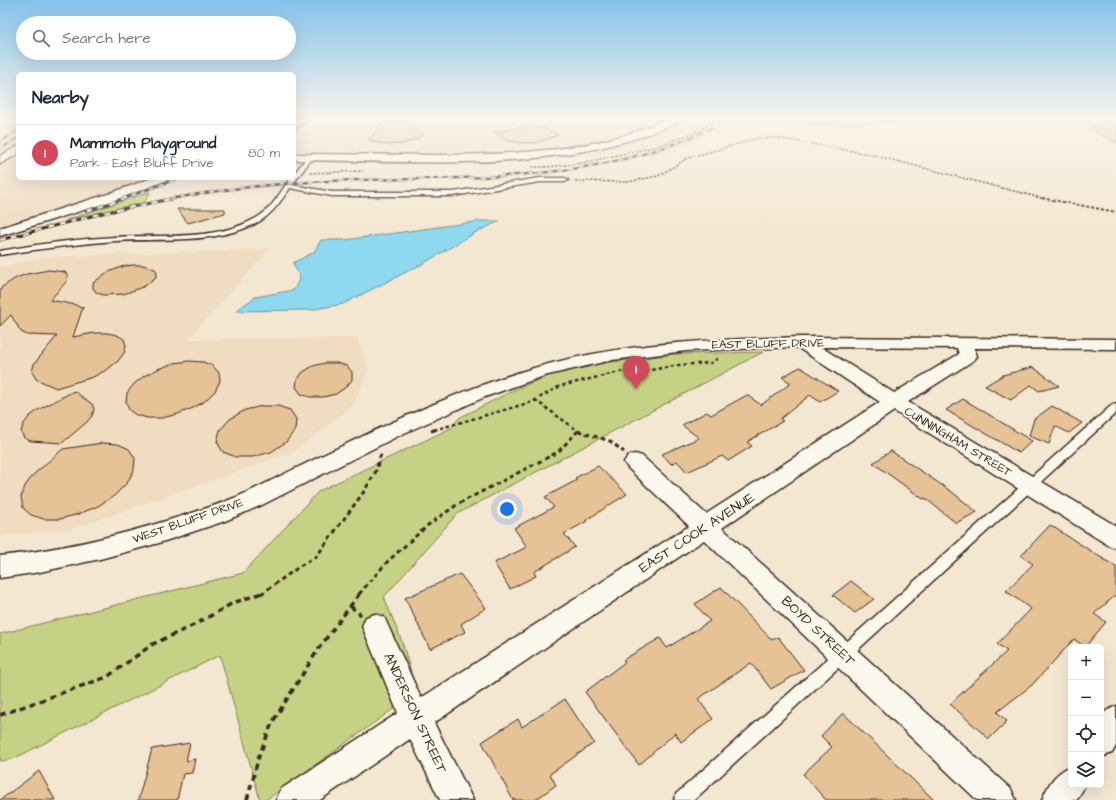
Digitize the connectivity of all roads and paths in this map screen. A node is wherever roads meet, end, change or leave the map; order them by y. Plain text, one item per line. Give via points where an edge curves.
1 (523, 155) edge
2 (697, 155) edge
3 (874, 155) edge
4 (310, 157) junction
5 (296, 158) edge
6 (296, 175) edge
7 (158, 180) edge
8 (292, 180) edge
9 (565, 180) joint
10 (287, 186) junction
11 (1116, 212) edge
12 (0, 232) edge
13 (0, 253) edge
14 (801, 342) junction
15 (964, 342) junction
16 (742, 343) junction
17 (1108, 344) edge
18 (1116, 355) edge
19 (535, 400) junction
20 (894, 402) junction
21 (1116, 407) edge
22 (429, 422) junction
23 (578, 431) junction
24 (384, 446) dead end
25 (635, 462) joint
26 (1030, 485) junction
27 (706, 528) junction
28 (1116, 538) edge
29 (0, 567) edge
30 (375, 626) dead end
31 (844, 655) junction
32 (0, 715) edge
33 (415, 718) junction
34 (1116, 721) edge
35 (1104, 738) edge
36 (1068, 786) edge
37 (246, 800) edge
38 (292, 800) edge
39 (457, 800) edge
40 (682, 800) edge
41 (1000, 800) edge
42 (1058, 800) edge

1 - 4 street via 468,158
2 - 9 path via 658,176 628,182
3 - 11 path via 1052,201
4 - 5 street
4 - 6 lane
7 - 12 street
8 - 10 lane
9 - 10 lane via 540,180 453,194 332,194
10 - 13 lane via 269,213 234,230 85,242
14 - 15 street, EAST BLUFF DRIVE
14 - 16 street, EAST BLUFF DRIVE
14 - 20 street, CUNNINGHAM STREET
15 - 17 street, EAST BLUFF DRIVE
15 - 20 street, EAST COOK AVENUE via 968,356
16 - 19 path via 711,363 651,370 632,369 560,386
16 - 22 street, EAST BLUFF DRIVE via 648,350 578,361 492,388
17 - 18 street
19 - 22 path via 506,410
19 - 23 path
20 - 26 street, CUNNINGHAM STREET
20 - 27 street, EAST COOK AVENUE
21 - 26 lane
22 - 29 street, WEST BLUFF DRIVE via 236,507 182,526 88,552
23 - 25 path via 610,441
23 - 37 path via 558,452 458,504 428,525 388,561 358,594 319,648 272,723
24 - 32 path via 375,473 364,493 316,557 260,594 233,603 153,644 107,677
25 - 27 street, BOYD STREET
26 - 28 street, CUNNINGHAM STREET
26 - 31 lane
27 - 31 street, BOYD STREET
27 - 33 street, EAST COOK AVENUE
30 - 33 street, ANDERSON STREET
31 - 40 lane
31 - 41 street, BOYD STREET
33 - 38 street, EAST COOK AVENUE
33 - 39 street, ANDERSON STREET
34 - 35 street
36 - 42 street

